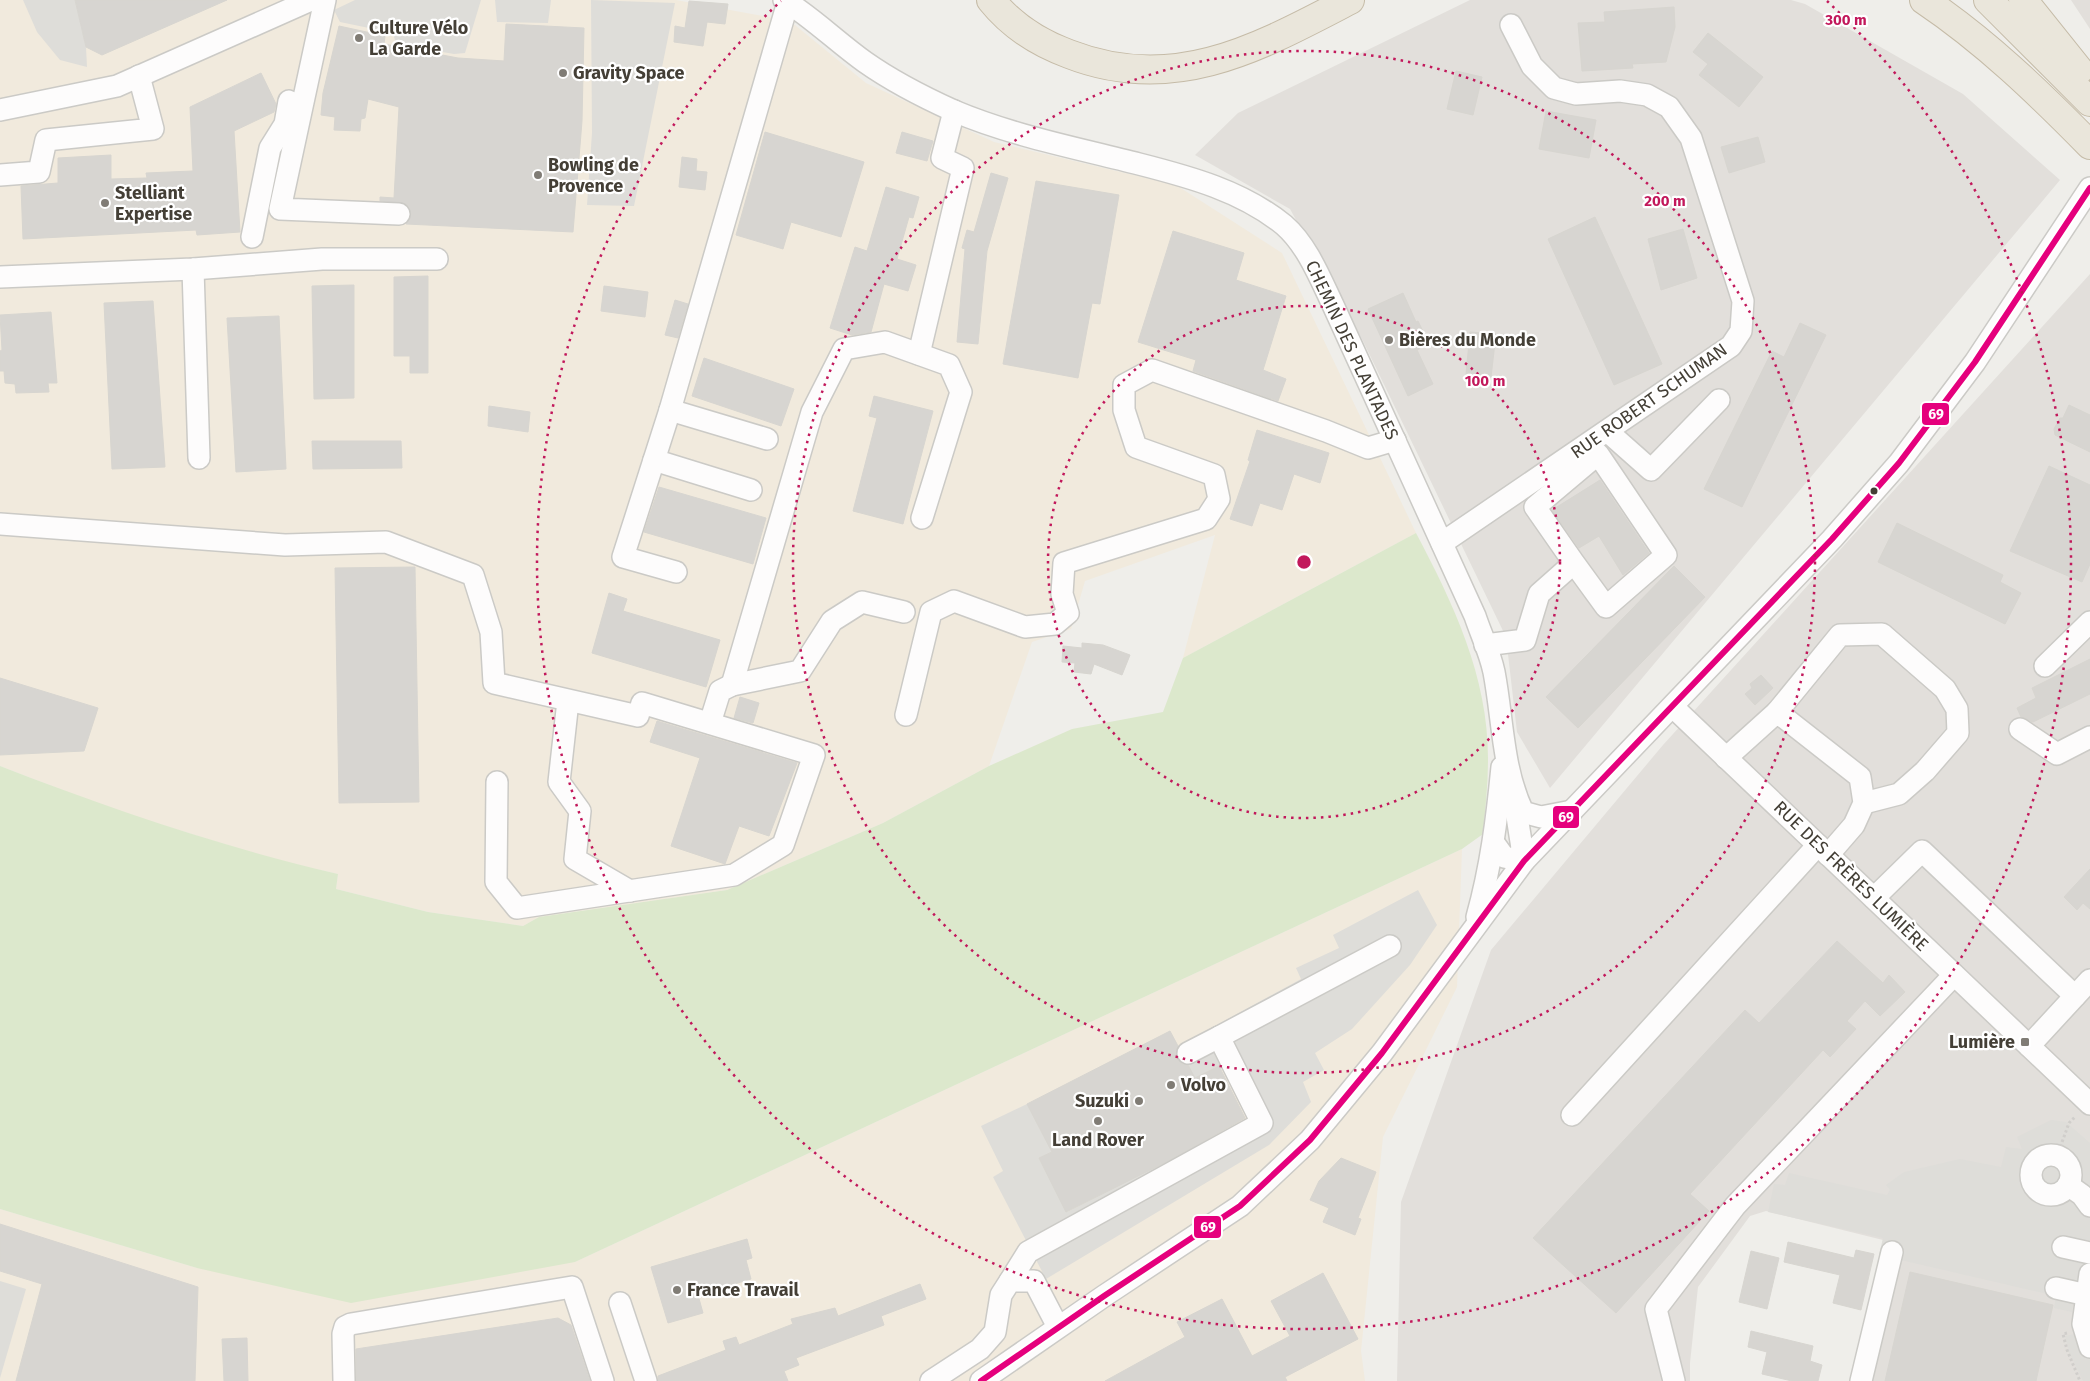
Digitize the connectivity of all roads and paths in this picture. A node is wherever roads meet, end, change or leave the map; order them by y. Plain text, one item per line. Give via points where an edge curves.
1 (310, 0) edge
2 (324, 0) edge
3 (991, 0) edge
4 (1350, 0) edge
5 (1919, 0) edge
6 (1988, 0) edge
7 (2023, 0) edge
8 (786, 1) edge
9 (1934, 6) edge
10 (1511, 25) dead end
11 (140, 76) junction
12 (2090, 82) edge
13 (2090, 102) edge
14 (0, 110) edge
15 (954, 111) junction
16 (2090, 145) edge
17 (0, 175) edge
18 (2090, 188) edge
19 (399, 214) dead end
20 (252, 237) dead end
21 (437, 259) dead end
22 (193, 269) junction
23 (0, 277) edge
24 (919, 354) junction
25 (1719, 400) dead end
26 (670, 410) junction
27 (1607, 431) junction
28 (767, 439) dead end
29 (1395, 440) junction
30 (199, 458) dead end
31 (654, 460) junction
32 (751, 490) dead end
33 (922, 518) dead end
34 (0, 524) edge
35 (1442, 543) junction
36 (1574, 563) junction
37 (676, 572) dead end
38 (904, 612) dead end
39 (2090, 622) edge
40 (1485, 645) junction
41 (2045, 666) dead end
42 (732, 685) junction
43 (568, 701) junction
44 (1673, 707) junction
45 (1777, 712) junction
46 (906, 715) dead end
47 (710, 724) junction
48 (2020, 729) dead end
49 (2090, 738) edge
50 (1504, 747) junction
51 (1726, 758) junction
52 (497, 782) dead end
53 (1514, 792) junction
54 (1864, 803) junction
55 (1572, 811) junction
56 (1494, 843) junction
57 (1823, 850) junction
58 (1524, 861) junction
59 (630, 891) junction
60 (1874, 898) junction
61 (1473, 931) junction
62 (1390, 946) dead end
63 (1954, 975) junction
64 (2090, 980) edge
65 (2075, 996) junction
66 (1219, 1037) junction
67 (2029, 1046) junction
68 (1188, 1052) dead end
69 (2090, 1104) edge
70 (1572, 1115) dead end
71 (2069, 1123) dead end
72 (2068, 1167) junction
73 (2090, 1206) edge
74 (2063, 1248) dead end
75 (1892, 1252) dead end
76 (2090, 1253) edge
77 (2090, 1274) edge
78 (1010, 1281) junction
79 (2056, 1288) dead end
80 (2087, 1295) junction
81 (620, 1303) dead end
82 (1058, 1327) junction
83 (2090, 1347) edge
84 (344, 1381) edge
85 (603, 1381) edge
86 (646, 1381) edge
87 (931, 1381) edge
88 (981, 1381) edge
89 (1674, 1381) edge
90 (1861, 1381) edge

1 - 11 street
1 - 20 street via 284,124 270,148
2 - 19 street via 280,209
3 - 4 highway via 1021,29 1048,46 1087,61 1136,69 1180,68 1225,58 1266,43
5 - 9 highway
6 - 13 highway
7 - 12 highway
8 - 15 street, CHEMIN DES PLANTADES via 865,62 908,89
8 - 26 street
9 - 16 highway via 1991,51
10 - 27 street, RUE ROBERT SCHUMAN via 1532,66 1554,88 1576,94 1620,91 1647,95 1669,106 1691,138 1743,301 1740,331 1731,346
11 - 14 street via 117,86
11 - 17 street via 153,129 46,140 39,172
15 - 24 street via 942,158 964,168
15 - 29 street, CHEMIN DES PLANTADES via 1010,132 1176,174 1241,197 1285,226 1310,258
18 - 44 street via 1975,362 1899,464
21 - 22 street via 322,259
22 - 23 street
22 - 30 street
24 - 33 street via 949,365 961,392
24 - 42 street via 885,342 844,348 812,412
25 - 27 street via 1651,470
26 - 28 street
26 - 31 street
27 - 35 street, RUE ROBERT SCHUMAN
29 - 35 street, CHEMIN DES PLANTADES
29 - 46 street via 1368,448 1326,430 1152,370 1124,385 1124,410 1136,447 1214,475 1219,499 1206,519 1064,563 1062,594 1068,613 1055,624 1026,627 954,602 931,612
31 - 32 street
31 - 37 street via 623,557
34 - 43 street via 285,545 386,542 473,575 491,632 494,683
35 - 40 street, CHEMIN DES PLANTADES
36 - 36 street via 1606,607 1666,555 1598,454 1534,507
36 - 40 street via 1539,594 1525,640
38 - 42 street via 862,602 832,621 800,671
39 - 41 street
40 - 50 street, CHEMIN DES PLANTADES via 1493,670
42 - 47 street via 720,691
43 - 47 street via 638,716 642,703
43 - 59 street via 559,782 580,811 575,859
44 - 51 street, RUE DES FRÈRES LUMIÈRE
44 - 55 street
45 - 51 street
45 - 54 street via 1860,777
45 - 54 street via 1840,635 1882,634 1945,689 1957,709 1958,733 1925,771 1899,794
47 - 59 street via 814,755 783,845 734,875
48 - 49 street via 2057,754
50 - 53 street
50 - 56 street
51 - 57 street, RUE DES FRÈRES LUMIÈRE
52 - 59 street via 496,882 516,908
53 - 55 street via 1523,812 1541,817
53 - 58 street
54 - 57 street via 1854,825
55 - 58 street
56 - 58 street via 1504,857
56 - 61 street
57 - 60 street, RUE DES FRÈRES LUMIÈRE
57 - 70 street
58 - 61 street
60 - 63 street, RUE DES FRÈRES LUMIÈRE
60 - 65 street via 1922,851
61 - 82 street via 1382,1053 1303,1146 1240,1206
62 - 66 street
63 - 67 street, RUE DES FRÈRES LUMIÈRE
63 - 89 street via 1735,1206 1656,1309
64 - 65 street
65 - 67 street
66 - 68 street
66 - 78 street via 1262,1123 1028,1252
67 - 69 street, RUE DES FRÈRES LUMIÈRE
71 - 72 path
72 - 72 street via 2051,1155 2038,1159 2024,1188 2036,1188 2048,1195 2060,1193
72 - 73 street
74 - 76 street
75 - 90 street
77 - 80 street
78 - 82 street via 1034,1281
78 - 87 street via 1001,1295 995,1332 980,1349
79 - 80 street
80 - 83 street via 2083,1324
81 - 86 street
82 - 88 street
84 - 85 street via 343,1334 345,1327 351,1324 572,1287

